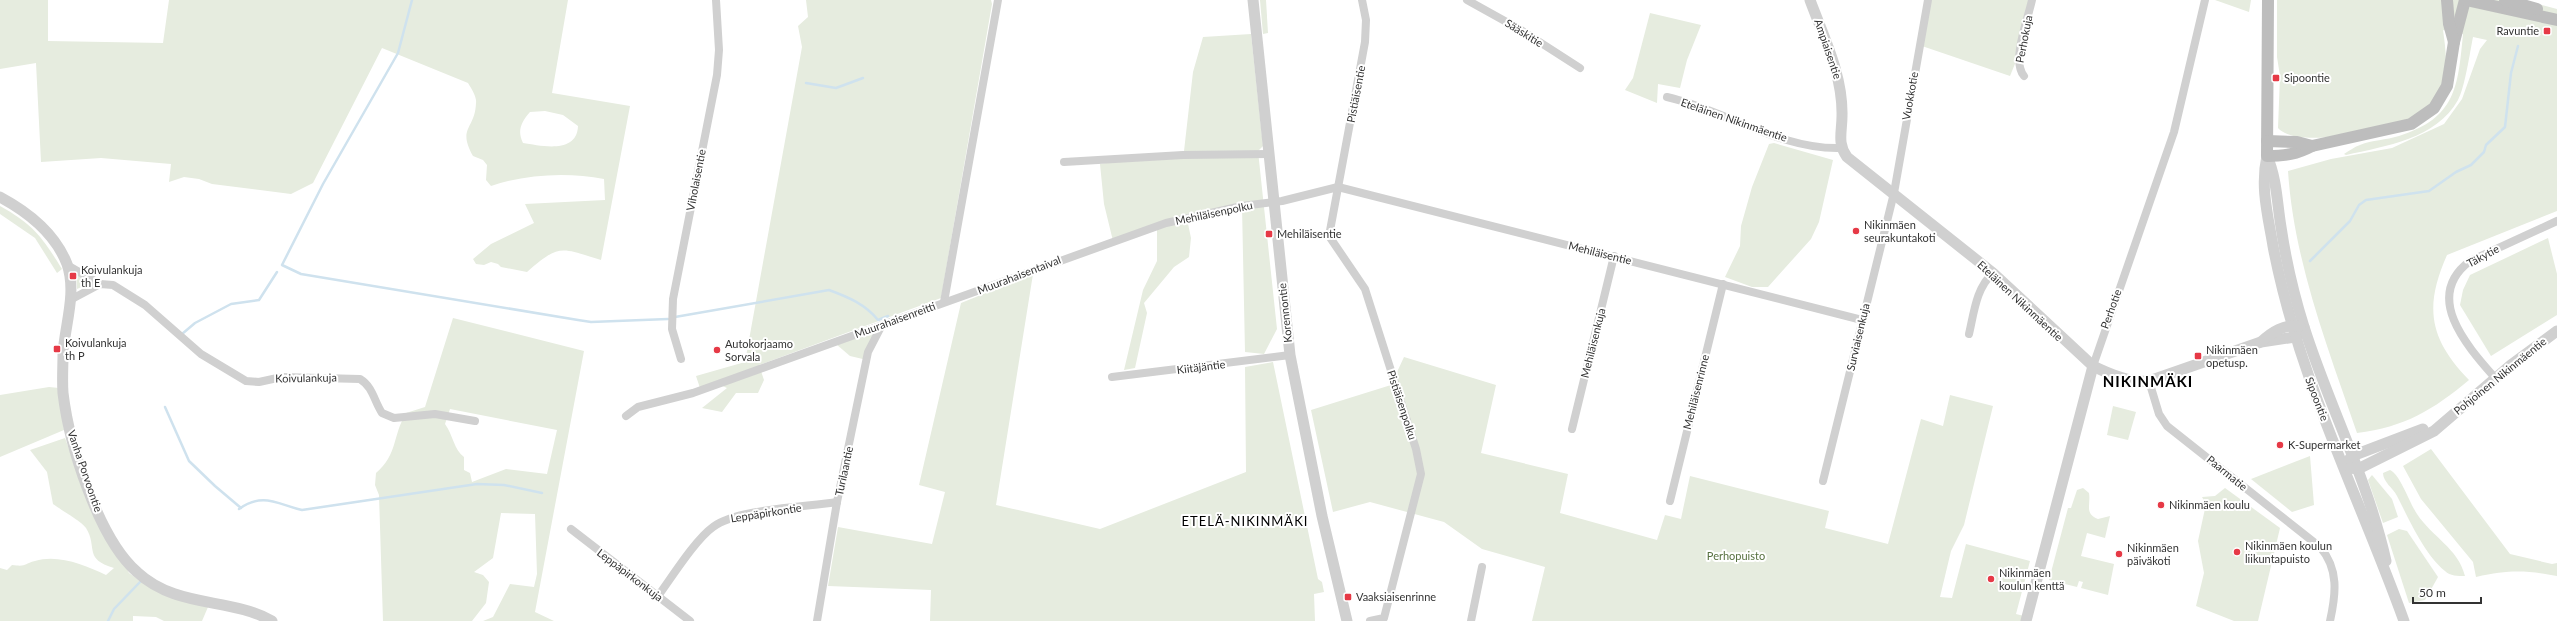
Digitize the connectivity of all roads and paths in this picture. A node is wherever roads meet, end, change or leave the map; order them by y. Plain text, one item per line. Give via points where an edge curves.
1 (716, 0) edge
2 (998, 0) edge
3 (1253, 0) edge
4 (1362, 0) edge
5 (1466, 0) edge
6 (1810, 0) edge
7 (1928, 0) edge
8 (2032, 0) edge
9 (2205, 0) edge
10 (2268, 0) edge
11 (2447, 0) edge
12 (2465, 0) edge
13 (2505, 0) edge
14 (2557, 15) edge
15 (2557, 20) edge
16 (2454, 42) junction
17 (1580, 68) dead end
18 (2024, 76) dead end
19 (1667, 97) dead end
20 (2267, 141) junction
21 (2312, 146) junction
22 (1841, 148) junction
23 (1269, 154) junction
24 (2267, 156) junction
25 (1064, 162) dead end
26 (1338, 187) junction
27 (1894, 193) junction
28 (0, 197) edge
29 (1275, 201) junction
30 (2557, 221) edge
31 (1094, 248) joint
32 (1614, 256) junction
33 (67, 265) junction
34 (1993, 273) junction
35 (100, 284) junction
36 (1723, 284) junction
37 (70, 300) junction
38 (944, 302) junction
39 (1862, 320) junction
40 (882, 325) junction
41 (2292, 325) junction
42 (2304, 327) junction
43 (2557, 331) edge
44 (1969, 334) dead end
45 (2296, 337) junction
46 (2261, 342) junction
47 (1290, 355) junction
48 (681, 359) dead end
49 (2093, 366) junction
50 (1112, 377) dead end
51 (2496, 379) junction
52 (2149, 381) junction
53 (626, 416) dead end
54 (475, 420) dead end
55 (2443, 421) junction
56 (1572, 429) dead end
57 (2352, 456) junction
58 (2343, 467) junction
59 (2358, 469) junction
60 (1823, 481) dead end
61 (1670, 501) dead end
62 (837, 502) junction
63 (571, 529) dead end
64 (1482, 567) dead end
65 (2392, 587) junction
66 (658, 596) junction
67 (272, 621) edge
68 (690, 621) edge
69 (817, 621) edge
70 (1347, 621) edge
71 (1370, 621) edge
72 (1471, 621) edge
73 (2026, 621) edge
74 (2330, 621) edge
75 (2404, 621) edge

1 - 48 street, Viholaisentie via 719,50 717,75 674,299 672,329
2 - 38 street, Muurahaisenreitti
3 - 23 street, Korennontie
4 - 26 street, Pistiäisentie via 1366,20 1365,42
5 - 17 street, Sääskitie via 1521,30
6 - 22 street, Ampiaisentie via 1839,80
7 - 27 street, Vuokkotie
8 - 18 street, Perhokuja via 2019,54 2018,66
9 - 49 street, Perhotie via 2174,132
10 - 20 main road, Sipoontie
11 - 16 main road
12 - 15 main road
12 - 16 main road
13 - 14 main road
16 - 21 main road via 2447,86 2434,108 2422,117 2411,124
19 - 22 street, Eteläinen Nikinmäentie via 1767,133 1822,148
20 - 21 main road via 2297,142
20 - 24 main road, Sipoontie
21 - 24 main road via 2285,156
22 - 27 street, Eteläinen Nikinmäentie via 1848,157
23 - 25 street via 1183,155
23 - 29 street, Korennontie
24 - 41 street, Sipoontie via 2263,177 2266,209
24 - 42 street, Sipoontie via 2274,176 2285,252
26 - 29 street, Mehiläisenpolku
26 - 32 street, Mehiläisentie
26 - 71 street, Pistiäisenpolku via 1329,236 1366,289 1416,449 1421,474 1384,618
27 - 34 street, Eteläinen Nikinmäentie
27 - 39 street, Surviaisenkuja
28 - 33 street, Vanha Porvoontie via 43,227 58,247
29 - 31 street, Mehiläisenpolku via 1166,223
29 - 47 street, Korennontie
30 - 51 street, Täkytie via 2470,261 2461,268 2450,288 2449,306 2461,333 2471,350
31 - 38 street, Muurahaisentaival
32 - 36 street, Mehiläisentie
32 - 56 street, Mehiläisenkuja
33 - 35 street, Koivulankuja
33 - 37 street, Vanha Porvoontie
34 - 44 street via 1985,280 1980,291
34 - 49 street, Eteläinen Nikinmäentie
35 - 37 street
35 - 54 street, Koivulankuja via 113,285 126,292 145,305 201,354 246,381 259,382 282,377 360,379 372,390 382,413 394,418 435,414
36 - 39 street, Mehiläisentie
36 - 61 street, Mehiläisenrinne
37 - 67 street, Vanha Porvoontie via 63,369 68,420 90,492 115,545 136,572 159,588 188,599 253,613
38 - 40 street, Muurahaisenreitti
39 - 60 street, Surviaisenkuja
40 - 53 street, Muurahaisenreitti via 693,393 638,407
40 - 62 street, Turilaantie via 868,352
41 - 42 street
41 - 45 street, Sipoontie
41 - 46 street, Eteläinen Nikinmäentie via 2276,330
42 - 45 street
42 - 57 street, Sipoontie
43 - 51 street, Pohjoinen Nikinmäentie
45 - 46 street, Eteläinen Nikinmäentie
45 - 58 street, Sipoontie via 2311,386
46 - 52 street, Eteläinen Nikinmäentie
47 - 50 street, Kiitäjäntie
47 - 70 street, Korennontie via 1322,516
49 - 52 street, Eteläinen Nikinmäentie via 2108,374
49 - 73 street, Perhotie
51 - 55 street, Pohjoinen Nikinmäentie
52 - 74 street, Paarmatie via 2159,414 2167,426 2328,556 2335,583
55 - 57 street, Pohjoinen Nikinmäentie
55 - 59 street, Pohjoinen Nikinmäentie via 2434,431
57 - 58 street, Pohjoinen Nikinmäentie
57 - 59 street, Sipoontie
58 - 59 street
58 - 65 street, Sipoontie
59 - 65 street, Sipoontie via 2382,540
62 - 66 street, Leppäpirkontie via 725,519 712,527 701,539
62 - 69 street, Turilaantie
63 - 66 street, Leppäpirkonkuja
64 - 72 street
65 - 75 street, Sipoontie
66 - 68 street, Leppäpirkonkuja

